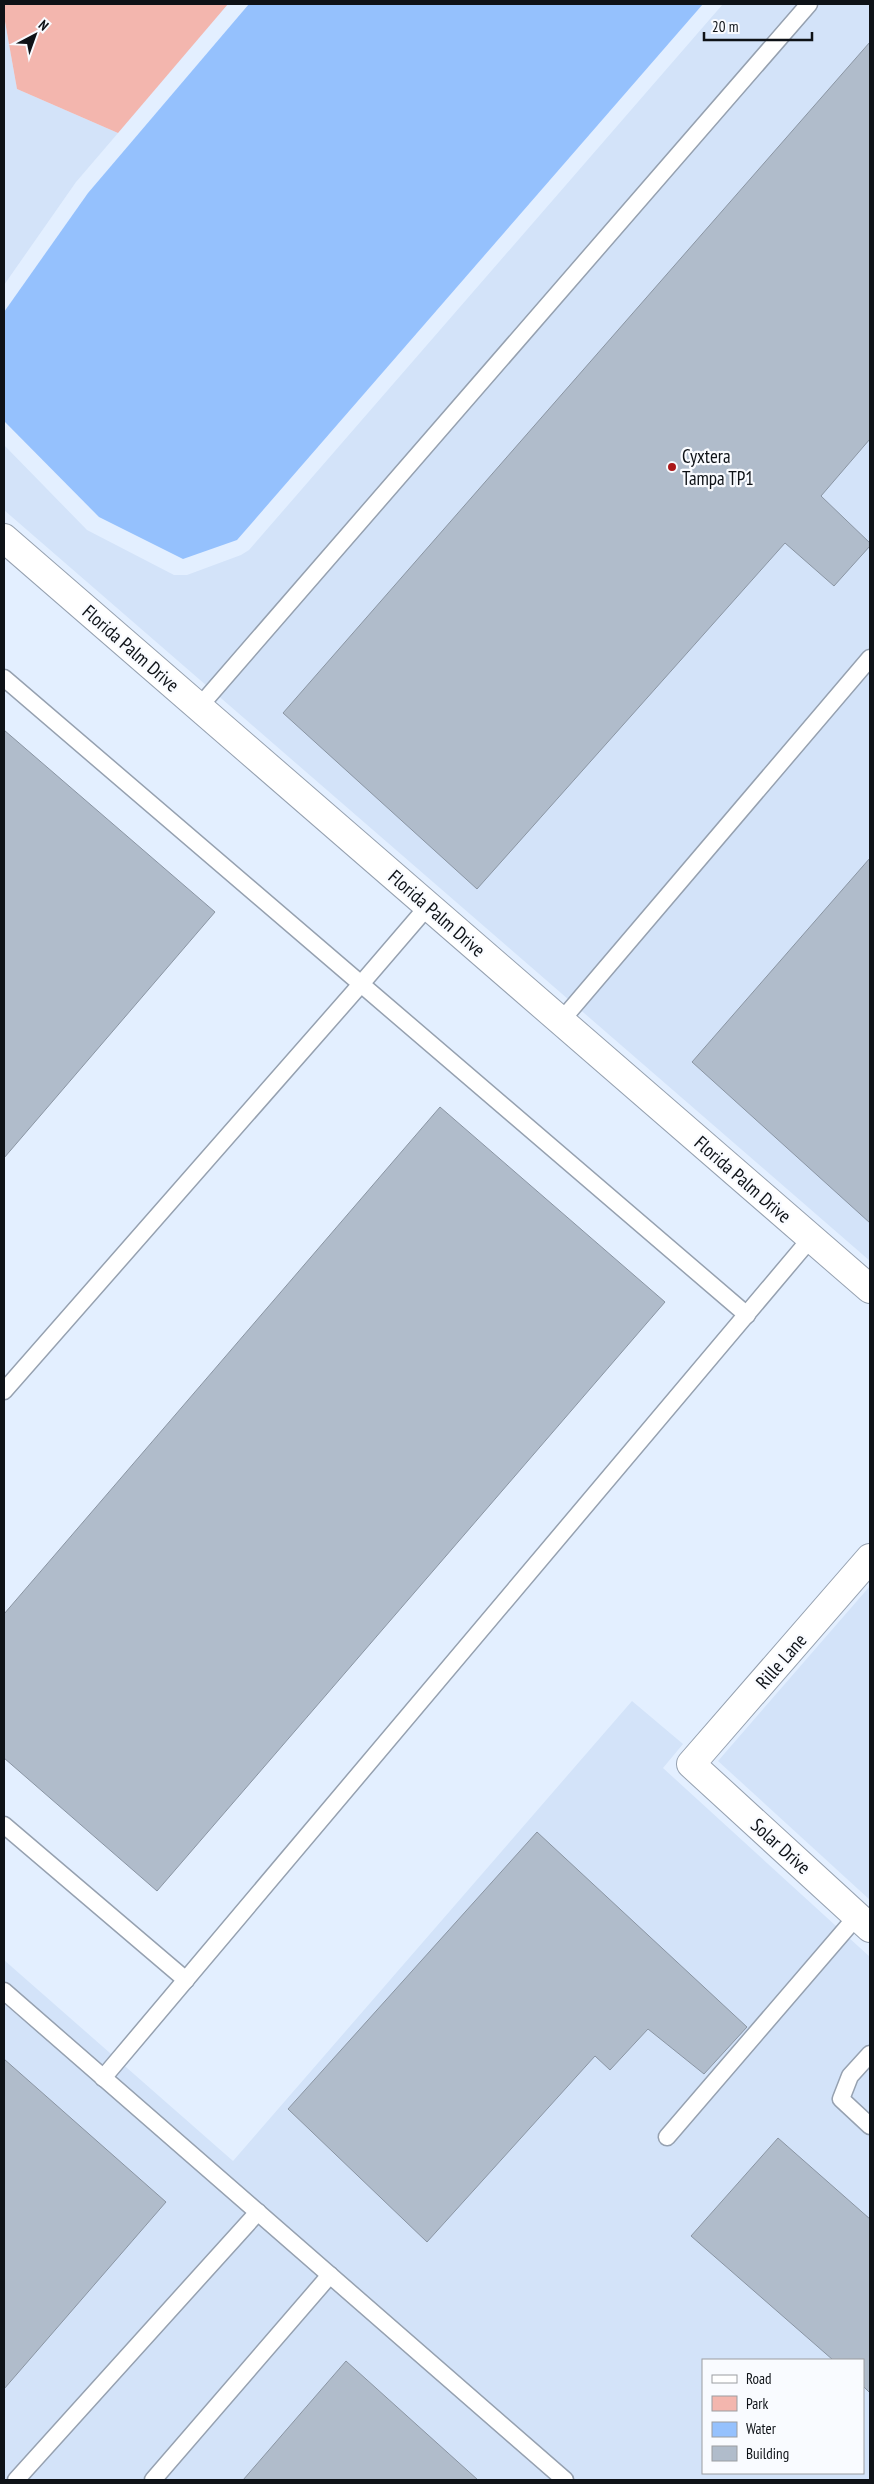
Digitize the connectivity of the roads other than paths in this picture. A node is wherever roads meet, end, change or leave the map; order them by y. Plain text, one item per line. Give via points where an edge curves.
1 (809, 4) edge
2 (4, 538) edge
3 (870, 658) edge
4 (4, 678) edge
5 (199, 707) junction
6 (428, 906) junction
7 (361, 984) junction
8 (561, 1021) junction
9 (811, 1238) junction
10 (870, 1289) edge
11 (747, 1315) junction
12 (4, 1391) edge
13 (870, 1558) edge
14 (691, 1764) joint
15 (4, 1824) edge
16 (864, 1922) edge
17 (186, 1980) junction
18 (4, 1991) edge
19 (870, 2054) edge
20 (103, 2078) junction
21 (870, 2126) edge
22 (668, 2137) dead end
23 (258, 2212) junction
24 (330, 2275) junction
25 (16, 2480) edge
26 (153, 2480) edge
27 (565, 2480) edge

1 - 5 lane
2 - 5 street, Florida Palm Drive
3 - 8 lane
4 - 7 lane
5 - 6 street, Florida Palm Drive
6 - 7 lane
6 - 8 street, Florida Palm Drive
7 - 11 lane
7 - 12 lane
8 - 9 street, Florida Palm Drive
9 - 10 street, Florida Palm Drive
9 - 11 lane
11 - 17 lane
13 - 14 street, Rille Lane
14 - 16 street, Solar Drive
15 - 17 lane
16 - 22 lane
17 - 20 lane
18 - 20 lane
19 - 21 lane via 850,2076 842,2099
20 - 23 lane
23 - 24 lane
23 - 25 lane
24 - 26 lane
24 - 27 lane

